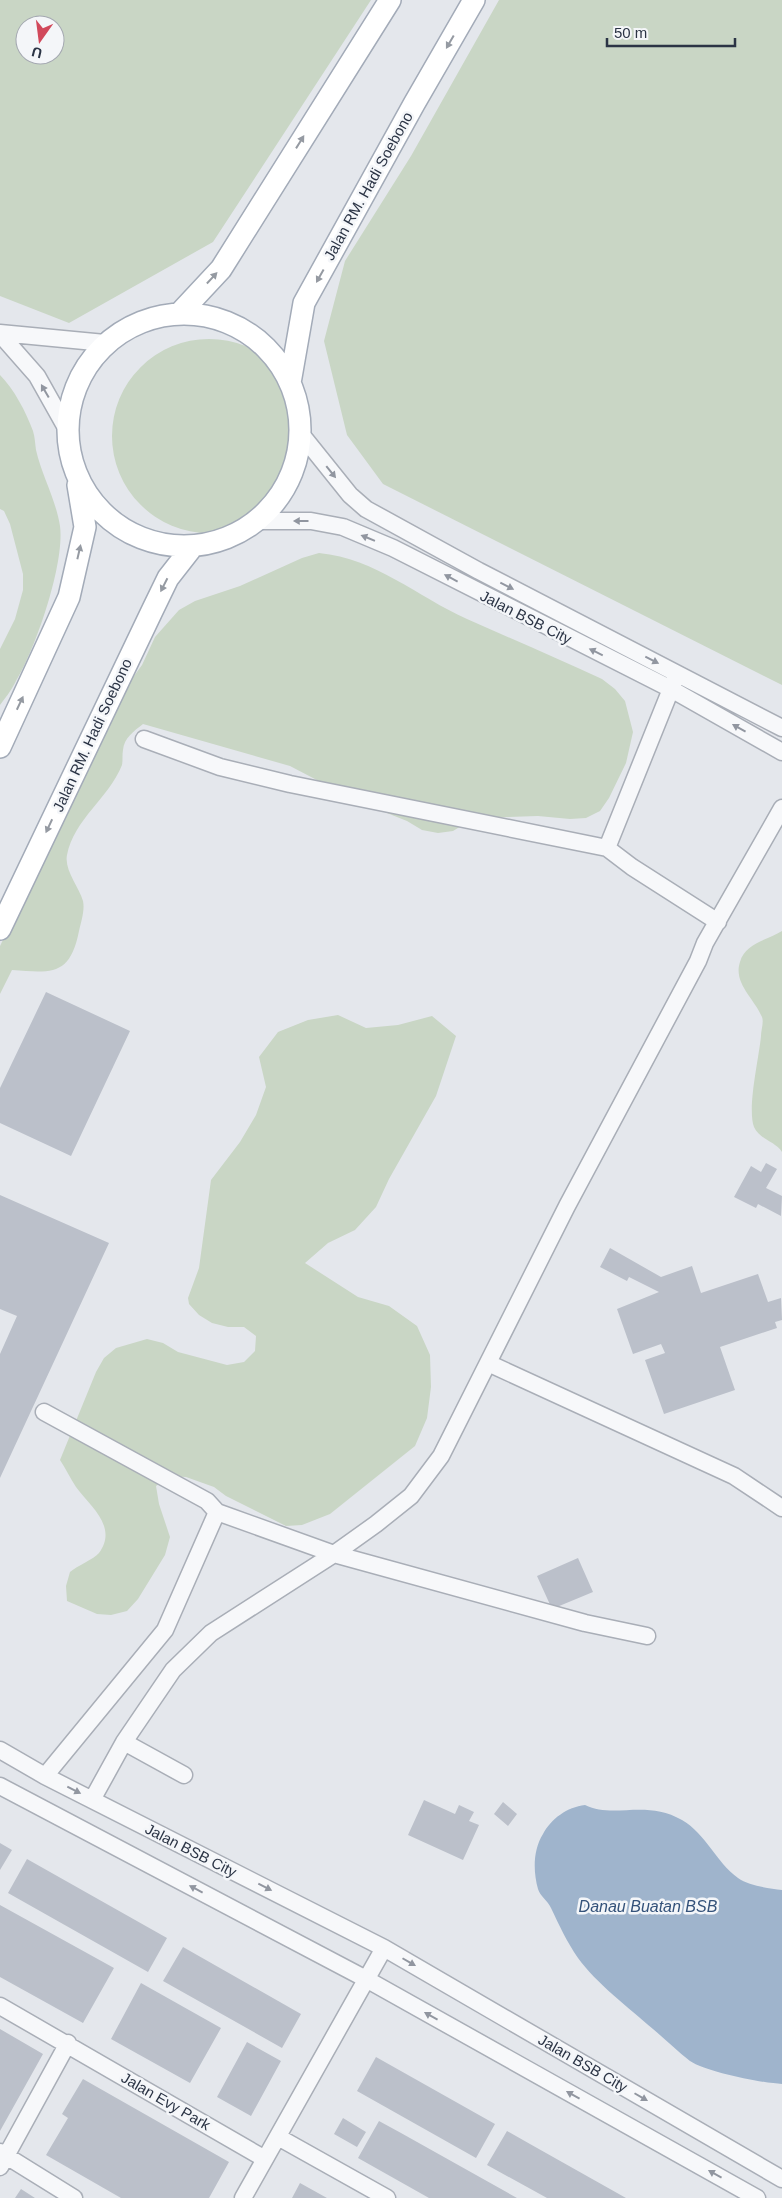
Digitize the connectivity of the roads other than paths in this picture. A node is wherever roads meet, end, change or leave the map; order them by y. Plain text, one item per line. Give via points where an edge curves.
1 (390, 0) edge
2 (474, 0) edge
3 (179, 314) junction
4 (0, 334) edge
5 (105, 343) junction
6 (290, 383) junction
7 (69, 433) junction
8 (301, 434) junction
9 (77, 477) junction
10 (259, 521) junction
11 (194, 546) junction
12 (678, 672) junction
13 (671, 690) junction
14 (782, 728) edge
15 (144, 739) dead end
16 (0, 748) edge
17 (782, 752) edge
18 (782, 808) edge
19 (606, 848) junction
20 (718, 922) junction
21 (0, 929) edge
22 (488, 1363) junction
23 (44, 1412) dead end
24 (782, 1508) edge
25 (218, 1512) junction
26 (334, 1554) junction
27 (647, 1636) dead end
28 (124, 1742) junction
29 (0, 1750) edge
30 (184, 1775) dead end
31 (46, 1776) junction
32 (0, 1786) edge
33 (92, 1800) junction
34 (384, 1948) junction
35 (366, 1979) junction
36 (0, 2006) edge
37 (68, 2043) junction
38 (278, 2137) junction
39 (2, 2158) edge
40 (265, 2159) junction
41 (782, 2179) edge
42 (74, 2198) edge
43 (243, 2198) edge
44 (387, 2198) edge
45 (758, 2198) edge

3 -> 1 main road via 221,269
2 -> 6 main road, Jalan RM. Hadi Soebono via 304,303
3 - 5 main road, Jalan RM. Hadi Soebono via 145,321
3 - 6 main road, Jalan RM. Hadi Soebono via 214,318 245,332 272,354
4 - 5 street
7 -> 4 street via 37,376
5 - 7 main road, Jalan RM. Hadi Soebono via 77,382 68,412
6 - 8 main road, Jalan RM. Hadi Soebono via 298,405
7 - 9 main road, Jalan RM. Hadi Soebono
8 - 10 main road, Jalan RM. Hadi Soebono via 292,474 282,494
8 -> 12 street, Jalan BSB City via 350,495 366,509 479,571
9 - 11 main road, Jalan RM. Hadi Soebono via 97,508 124,530 158,544
16 -> 9 main road, Jalan RM. Hadi Soebono via 68,597 85,527
10 - 11 main road, Jalan RM. Hadi Soebono via 228,538
13 -> 10 street, Jalan BSB City via 393,548 343,527 311,521
11 -> 21 main road, Jalan RM. Hadi Soebono via 168,578
12 - 13 street
12 - 14 street, Jalan BSB City
17 -> 13 street, Jalan BSB City
13 - 19 street
15 - 19 street via 220,767 273,780
18 - 20 street
19 - 20 street
20 - 22 street via 567,1206
22 - 24 street via 734,1476
22 - 26 street via 440,1456 411,1496
23 - 25 street via 208,1502
25 - 26 street
25 - 31 street via 165,1630
26 - 27 street via 585,1623
26 - 28 street via 211,1633 173,1670
28 - 30 street
28 - 33 street
29 - 31 street, Jalan BSB City
31 -> 33 street, Jalan BSB City
35 -> 32 street
33 -> 34 street, Jalan BSB City
34 - 35 street
34 -> 41 street, Jalan BSB City
35 - 38 street
45 -> 35 street
36 - 37 street, Jalan Evy Park
37 - 39 street
37 - 40 street, Jalan Evy Park
38 - 40 street
38 - 44 street
39 - 42 street
40 - 43 street

